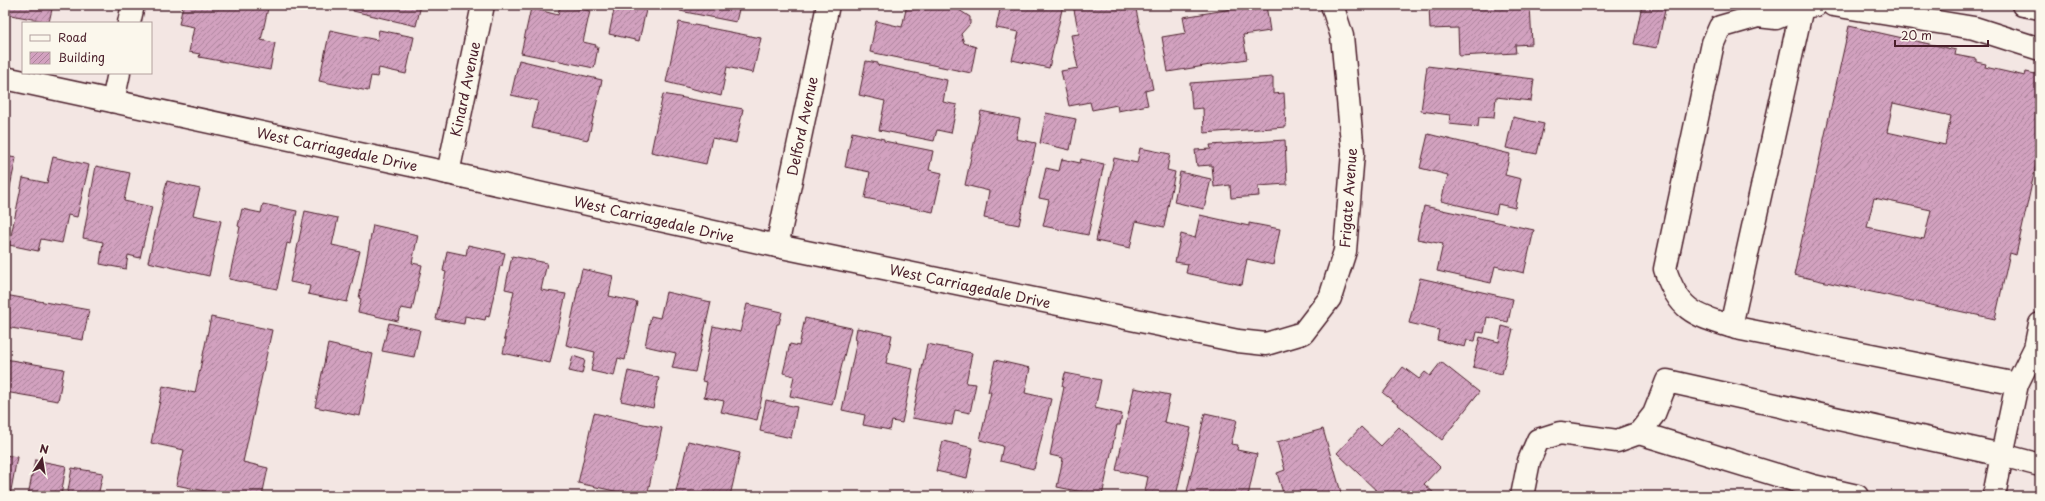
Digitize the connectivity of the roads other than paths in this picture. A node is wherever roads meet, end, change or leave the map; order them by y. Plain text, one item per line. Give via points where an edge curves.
1 (133, 5) edge
2 (483, 5) edge
3 (828, 5) edge
4 (1332, 5) edge
5 (1833, 5) edge
6 (2023, 5) edge
7 (1809, 6) edge
8 (2040, 8) edge
9 (129, 22) edge
10 (2040, 49) edge
11 (119, 74) edge
12 (5, 78) edge
13 (113, 101) junction
14 (448, 173) junction
15 (776, 246) junction
16 (2040, 324) edge
17 (1731, 326) junction
18 (1303, 333) joint
19 (2017, 384) junction
20 (1639, 433) junction
21 (2002, 455) junction
22 (2040, 465) edge
23 (1811, 491) edge
24 (1527, 495) edge
25 (1857, 496) edge
26 (1994, 496) edge

1 - 9 street
2 - 14 street, Kinard Avenue
3 - 15 street, Delford Avenue
4 - 18 street, Frigate Avenue via 1342,36 1353,153 1345,251 1330,298
5 - 10 street via 1974,28
6 - 8 street
7 - 17 street
7 - 17 street via 1776,18 1758,16 1720,27 1714,43 1665,269 1680,303 1700,316
11 - 13 street
12 - 13 street, West Carriagedale Drive
13 - 14 street, West Carriagedale Drive
14 - 15 street, West Carriagedale Drive
15 - 18 street, West Carriagedale Drive via 1238,341 1266,344
16 - 19 street via 2035,348
17 - 19 street
19 - 21 street
20 - 21 street via 1654,414 1667,381
20 - 23 street
20 - 24 street via 1617,441 1560,433 1538,440 1529,461
21 - 22 street
21 - 26 street
23 - 25 street

